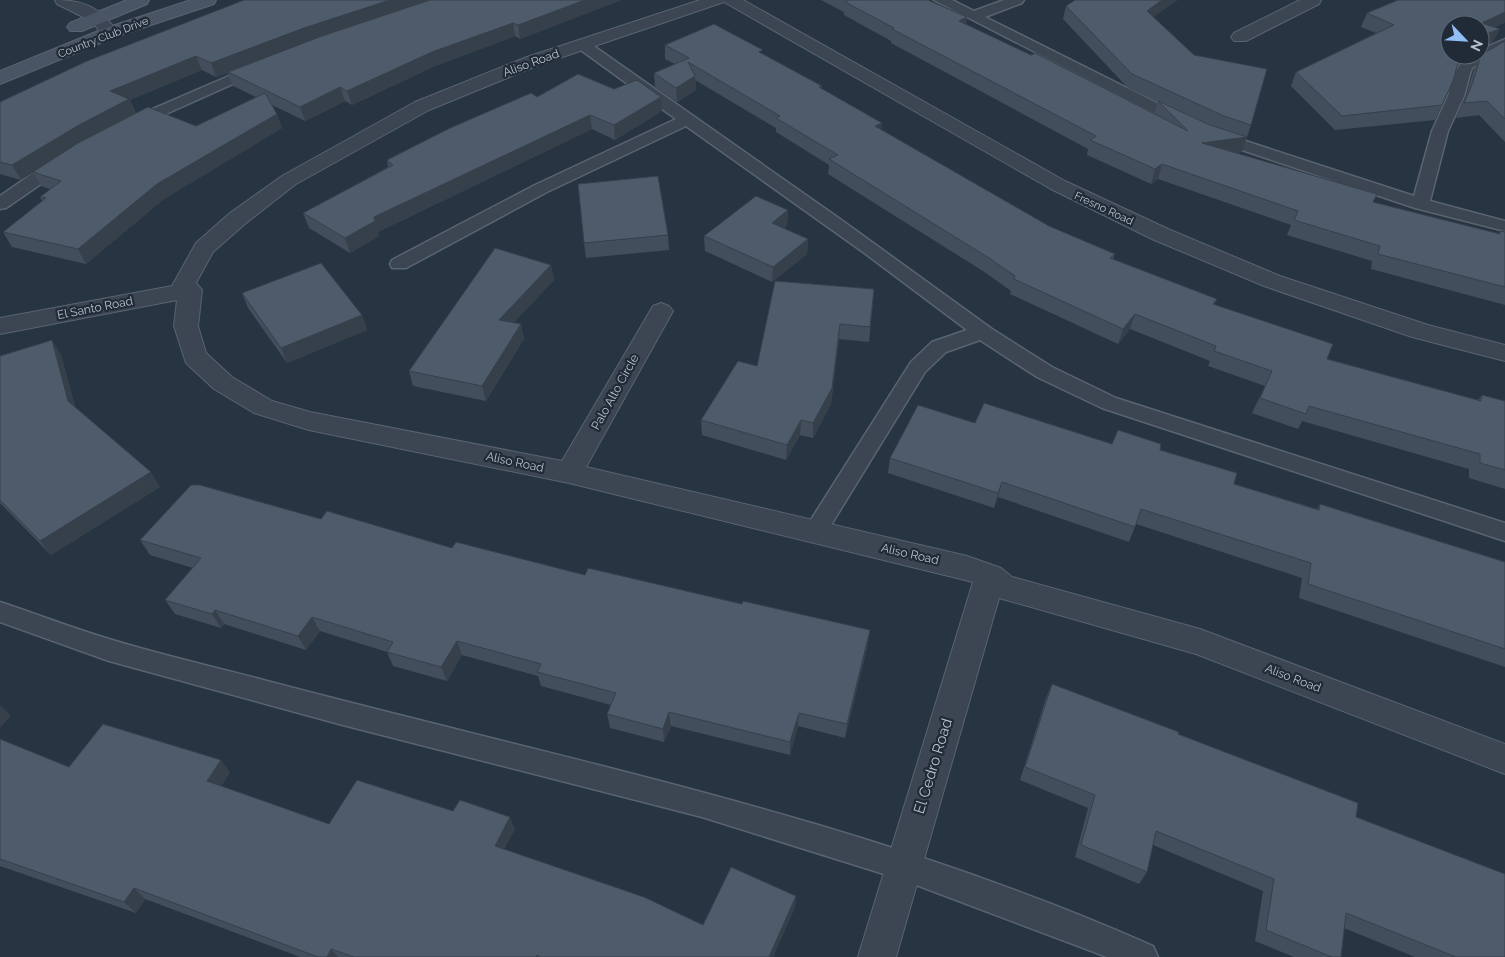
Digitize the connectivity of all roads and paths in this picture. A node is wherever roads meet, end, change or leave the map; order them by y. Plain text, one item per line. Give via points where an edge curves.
1 (63, 0) edge
2 (141, 0) edge
3 (208, 0) edge
4 (717, 0) edge
5 (731, 0) edge
6 (941, 0) edge
7 (1017, 0) edge
8 (1312, 0) edge
9 (973, 16) junction
10 (99, 18) junction
11 (63, 32) dead end
12 (109, 34) junction
13 (1240, 37) dead end
14 (1505, 43) edge
15 (583, 45) junction
16 (275, 62) edge
17 (0, 78) edge
18 (686, 120) junction
19 (116, 131) edge
20 (76, 153) edge
21 (0, 204) edge
22 (1421, 204) junction
23 (1505, 226) edge
24 (399, 264) dead end
25 (190, 290) junction
26 (661, 311) dead end
27 (0, 326) edge
28 (981, 332) junction
29 (1505, 353) edge
30 (569, 473) junction
31 (815, 532) junction
32 (1505, 532) edge
33 (990, 576) junction
34 (0, 612) edge
35 (1505, 759) edge
36 (904, 865) junction
37 (877, 957) edge
38 (1142, 957) edge

1 - 10 street
2 - 10 street, Country Club Drive
3 - 12 street, Country Club Drive
4 - 15 street, Aliso Road
5 - 29 street, Fresno Road via 1058,186 1160,234 1272,281 1421,331
6 - 9 lane
7 - 9 lane
8 - 13 street
9 - 22 lane via 1106,85 1200,129
10 - 11 street, Country Club Drive
10 - 12 street
12 - 17 street, Country Club Drive
14 - 22 lane via 1466,66 1440,131
15 - 18 lane
15 - 25 street, Aliso Road via 533,61 422,106 289,180 204,248 184,285
16 - 19 lane
18 - 24 lane via 517,200
18 - 28 lane via 847,232
20 - 21 lane
22 - 23 lane
25 - 27 street, El Santo Road
25 - 30 street, Aliso Road via 186,326 195,357 223,382 264,407 309,421
26 - 30 street, Palo Alto Circle
28 - 31 lane via 939,347 918,367
28 - 32 lane via 1059,382 1109,404
30 - 31 street, Aliso Road
31 - 33 street, Aliso Road
33 - 35 street, Aliso Road via 1002,587 1200,642
33 - 36 street, El Cedro Road
34 - 36 lane via 109,650 702,804
36 - 37 street, El Cedro Road
36 - 38 lane

